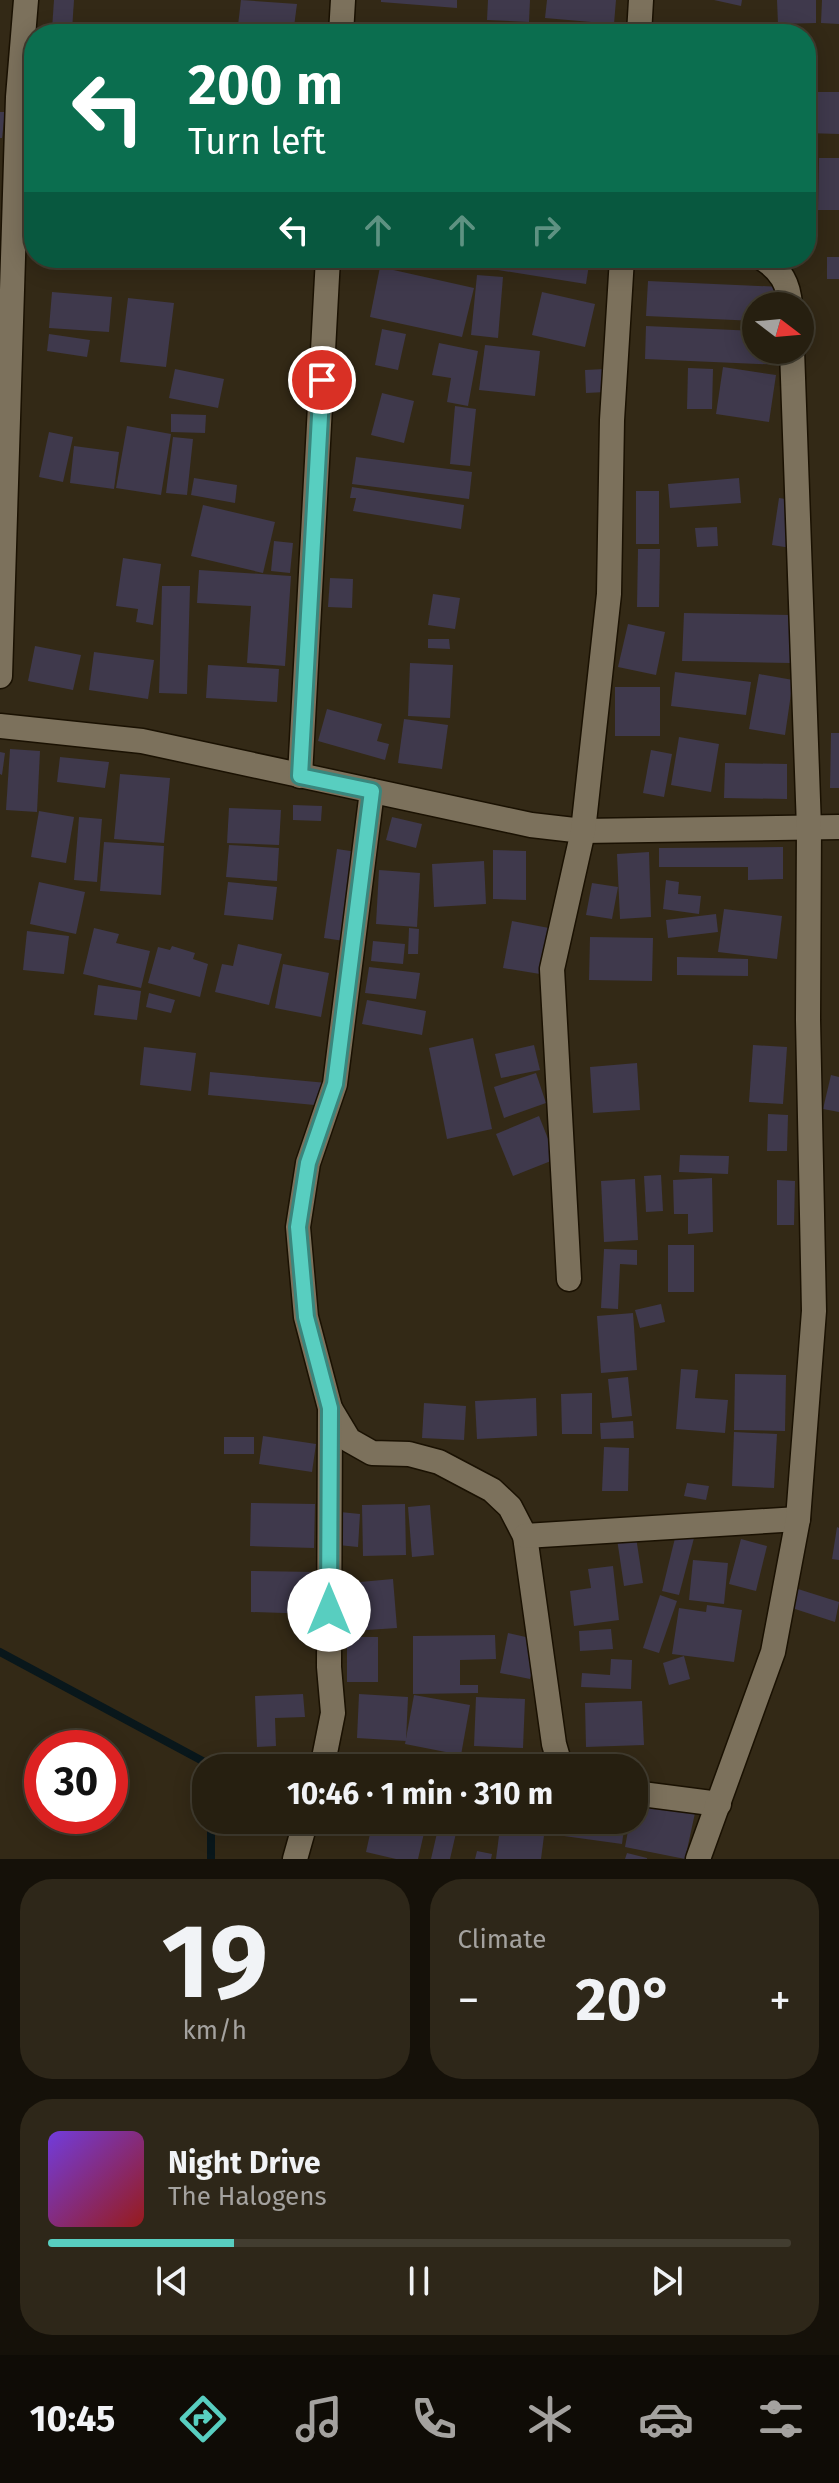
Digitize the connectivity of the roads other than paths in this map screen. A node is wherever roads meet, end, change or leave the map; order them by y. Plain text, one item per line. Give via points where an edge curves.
1 (26, 0) edge
2 (343, 0) edge
3 (641, 0) edge
4 (24, 24) edge
5 (24, 24) edge
6 (342, 24) edge
7 (640, 24) edge
8 (327, 268) edge
9 (621, 268) edge
10 (776, 268) edge
11 (787, 292) edge
12 (792, 364) edge
13 (0, 676) edge
14 (0, 726) edge
15 (300, 776) junction
16 (372, 791) junction
17 (839, 827) edge
18 (809, 828) junction
19 (583, 831) junction
20 (569, 1279) dead end
21 (330, 1408) junction
22 (798, 1519) junction
23 (525, 1536) junction
24 (325, 1754) edge
25 (557, 1754) edge
26 (648, 1795) edge
27 (719, 1804) junction
28 (302, 1834) edge
29 (295, 1859) edge
30 (698, 1859) edge

1 - 4 street
2 - 6 street
3 - 7 street
5 - 13 street
8 - 15 street
9 - 19 street via 609,594
10 - 11 street
12 - 18 street
14 - 15 street via 142,741
15 - 16 street
16 - 19 street
16 - 21 street via 335,1084 308,1163 298,1227 306,1317
17 - 18 street
18 - 19 street
18 - 22 street via 814,1311
19 - 20 street via 552,969
21 - 23 street via 349,1440 372,1453 439,1462 492,1490 510,1507
21 - 24 street via 333,1713
22 - 23 street
22 - 27 street via 773,1652
23 - 25 street
26 - 27 street
27 - 30 street
28 - 29 street

